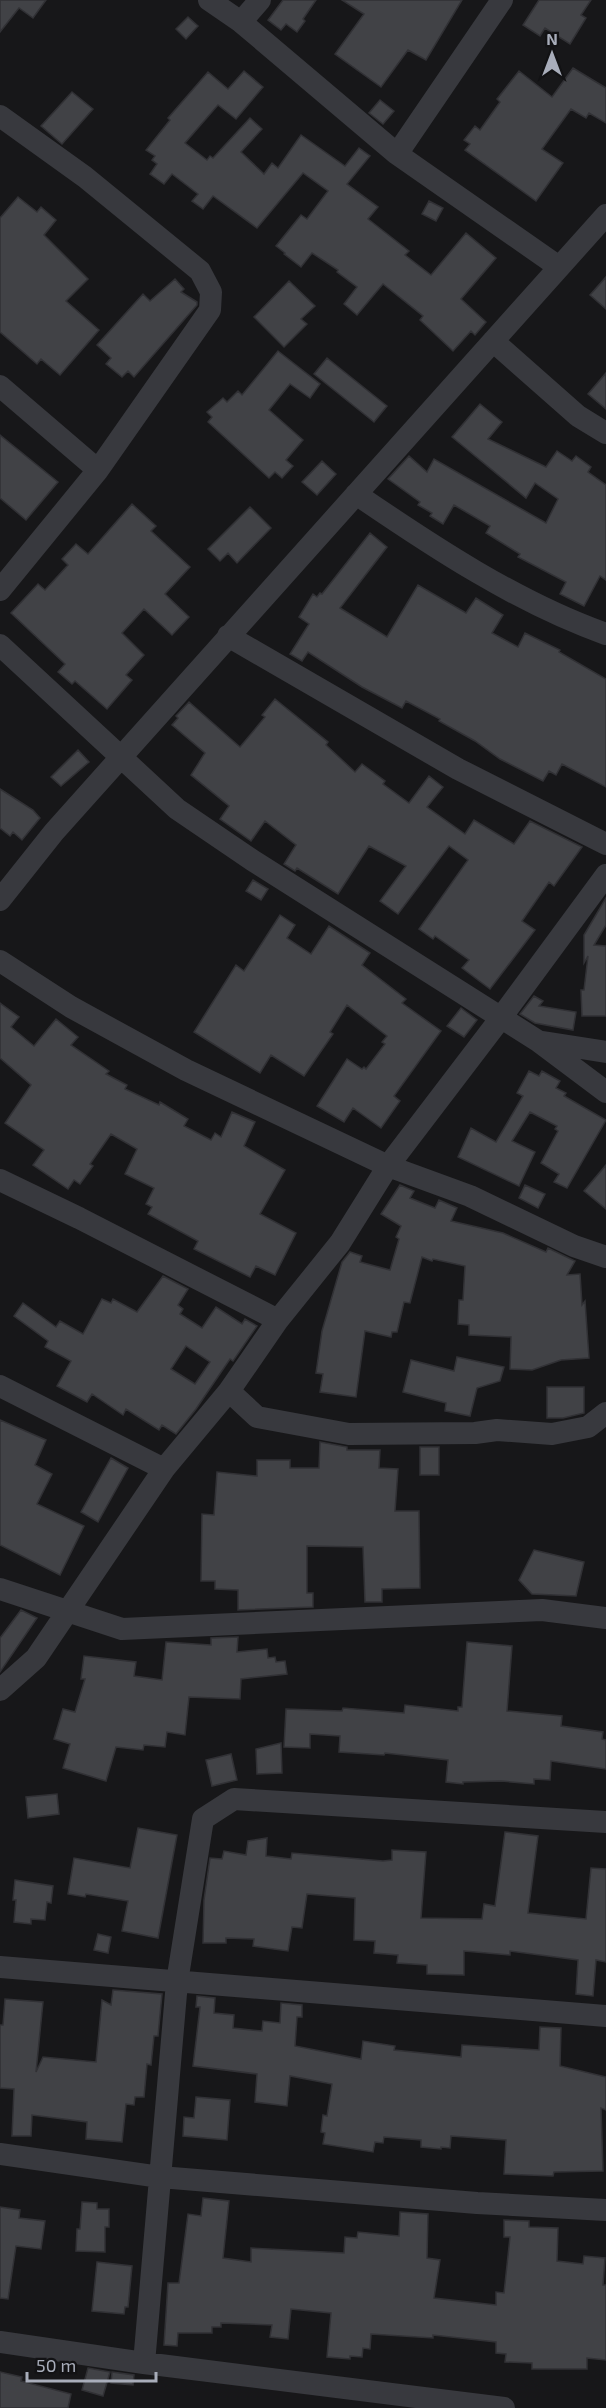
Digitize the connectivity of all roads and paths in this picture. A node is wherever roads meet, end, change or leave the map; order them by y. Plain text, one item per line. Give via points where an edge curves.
1 (208, 0) edge
2 (260, 0) edge
3 (502, 0) edge
4 (242, 22) junction
5 (0, 116) edge
6 (397, 154) junction
7 (606, 215) edge
8 (560, 267) junction
9 (493, 341) junction
10 (0, 386) edge
11 (606, 433) edge
12 (98, 470) junction
13 (356, 494) junction
14 (0, 590) edge
15 (606, 634) edge
16 (228, 636) junction
17 (0, 645) edge
18 (121, 756) junction
19 (606, 844) edge
20 (606, 875) edge
21 (0, 900) edge
22 (0, 961) edge
23 (500, 1019) junction
24 (538, 1041) junction
25 (606, 1053) edge
26 (606, 1092) edge
27 (388, 1166) junction
28 (0, 1180) edge
29 (606, 1257) edge
30 (278, 1320) junction
31 (0, 1386) edge
32 (229, 1391) junction
33 (606, 1413) edge
34 (164, 1469) junction
35 (0, 1589) edge
36 (66, 1610) junction
37 (606, 1618) edge
38 (0, 1690) edge
39 (606, 1822) edge
40 (0, 1967) edge
41 (177, 1982) junction
42 (606, 2016) edge
43 (0, 2154) edge
44 (159, 2177) junction
45 (606, 2210) edge
46 (0, 2342) edge
47 (144, 2363) junction
48 (504, 2408) edge

1 - 4 street
2 - 4 street
3 - 6 street
4 - 6 street
5 - 12 street via 85,177 200,271 211,292 210,310
6 - 8 street
7 - 8 street
8 - 9 street
9 - 11 street via 578,416
9 - 13 street
10 - 12 street
12 - 14 street
13 - 15 street via 443,553
13 - 16 street
16 - 18 street
16 - 19 street via 458,769
17 - 18 street
18 - 21 street
18 - 23 street via 177,809
20 - 23 street
22 - 27 street via 71,1007 186,1070
23 - 24 street
23 - 27 street
24 - 25 street
24 - 26 street
27 - 29 street via 470,1196 574,1246
27 - 30 street via 340,1243
28 - 30 street
30 - 32 street
31 - 34 street
32 - 33 street via 258,1417 349,1434 497,1430 552,1434 588,1427
32 - 34 street
34 - 36 street
35 - 36 street
36 - 37 street via 122,1629 542,1610
36 - 38 street via 36,1658
39 - 41 street via 234,1799 203,1819
40 - 41 street
41 - 42 street
41 - 44 street
43 - 44 street
44 - 45 street
44 - 47 street
46 - 47 street
47 - 48 street

